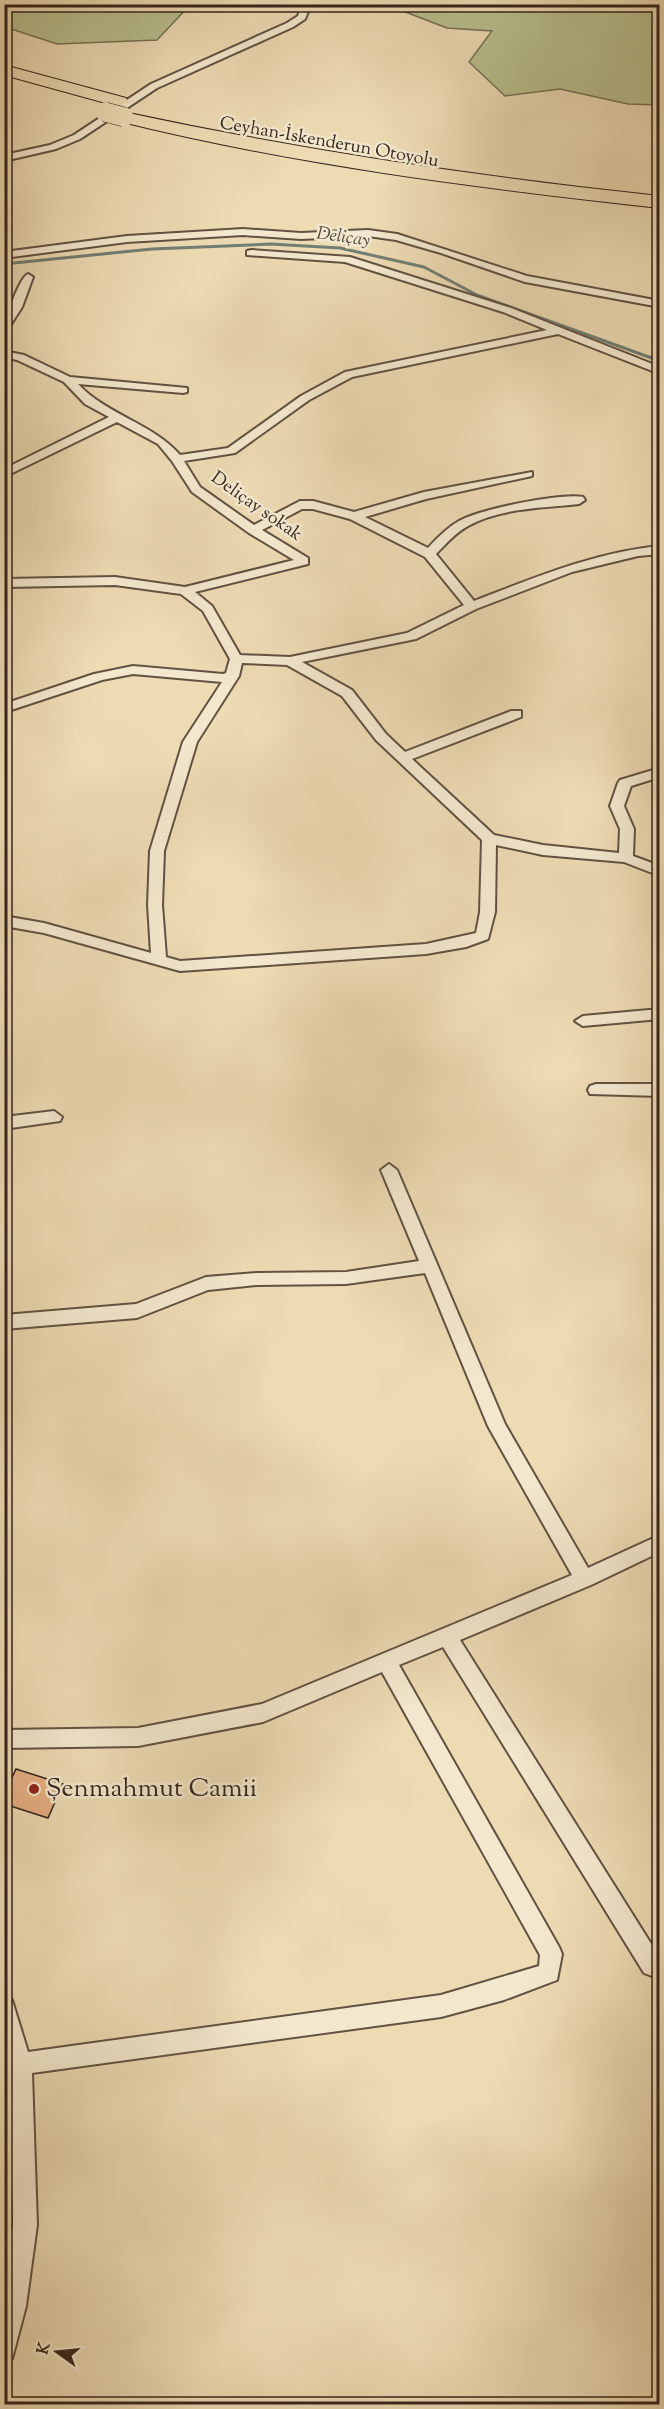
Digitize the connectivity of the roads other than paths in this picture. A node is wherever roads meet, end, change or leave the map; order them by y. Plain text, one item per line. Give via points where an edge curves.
1 (307, 4) edge
2 (4, 70) edge
3 (4, 85) edge
4 (128, 108) junction
5 (4, 158) edge
6 (660, 189) edge
7 (660, 202) edge
8 (251, 253) dead end
9 (4, 255) edge
10 (28, 276) dead end
11 (660, 304) edge
12 (4, 327) edge
13 (558, 332) junction
14 (4, 354) edge
15 (660, 371) edge
16 (68, 380) junction
17 (183, 390) dead end
18 (116, 418) junction
19 (177, 459) junction
20 (4, 474) edge
21 (528, 474) dead end
22 (579, 500) dead end
23 (354, 516) junction
24 (253, 530) junction
25 (660, 550) edge
26 (429, 554) junction
27 (4, 583) edge
28 (185, 591) junction
29 (472, 606) junction
30 (236, 659) junction
31 (290, 662) junction
32 (232, 676) junction
33 (4, 712) edge
34 (516, 714) dead end
35 (403, 758) junction
36 (660, 772) edge
37 (489, 839) junction
38 (626, 858) junction
39 (660, 872) edge
40 (4, 921) edge
41 (159, 961) junction
42 (660, 1014) edge
43 (583, 1021) dead end
44 (596, 1090) dead end
45 (660, 1090) edge
46 (54, 1117) dead end
47 (4, 1123) edge
48 (389, 1170) dead end
49 (430, 1266) junction
50 (4, 1322) edge
51 (660, 1544) edge
52 (584, 1579) junction
53 (446, 1635) junction
54 (386, 1660) junction
55 (4, 1739) edge
56 (652, 1966) dead end
57 (4, 2008) edge
58 (13, 2063) edge
59 (9, 2306) edge
60 (4, 2351) edge

1 - 5 street via 302,17 290,25 154,86 77,137
2 - 4 highway, Ceyhan-İskenderun Otoyolu
3 - 4 highway, Ceyhan-İskenderun Otoyolu, bridge via 105,112
4 - 6 highway, Ceyhan-İskenderun Otoyolu via 389,156
4 - 7 highway, Ceyhan-İskenderun Otoyolu via 208,136 379,168
8 - 13 street via 346,259 507,310
9 - 11 street via 127,239 243,232 302,236 368,233 445,251 525,279
10 - 12 street via 18,307
13 - 15 street
13 - 19 street via 349,374 305,398 231,451
14 - 16 street, Deliçay sokak via 20,357
16 - 17 street
16 - 18 street, Deliçay sokak via 89,402
18 - 19 street, Deliçay sokak via 162,442
18 - 20 street
19 - 24 street, Deliçay sokak via 196,489
21 - 23 street via 424,496
22 - 26 street via 468,521 450,532
23 - 24 street via 300,505
23 - 26 street
24 - 28 street, Deliçay sokak via 304,561
25 - 29 street via 568,569
26 - 29 street
27 - 28 street via 115,581
28 - 30 street via 208,609
29 - 31 street via 411,636
30 - 31 street
30 - 32 street
31 - 35 street via 347,693
32 - 33 street via 133,670 23,701
32 - 41 street via 190,742 157,851
34 - 35 street
35 - 37 street
36 - 38 street via 625,783 617,806 627,829
37 - 38 street via 543,850
37 - 41 street via 488,920 483,936 426,949 180,966
38 - 39 street
40 - 41 street via 44,928
42 - 43 street
44 - 45 street
46 - 47 street
48 - 49 street
49 - 50 street via 346,1278 206,1284 137,1311
49 - 52 street via 497,1425
51 - 52 street
52 - 53 street
53 - 54 street
53 - 56 street
54 - 55 street via 263,1713 138,1737
54 - 58 street via 551,1954 549,1973 441,2006
57 - 58 street
58 - 59 street via 26,2225
59 - 60 street

